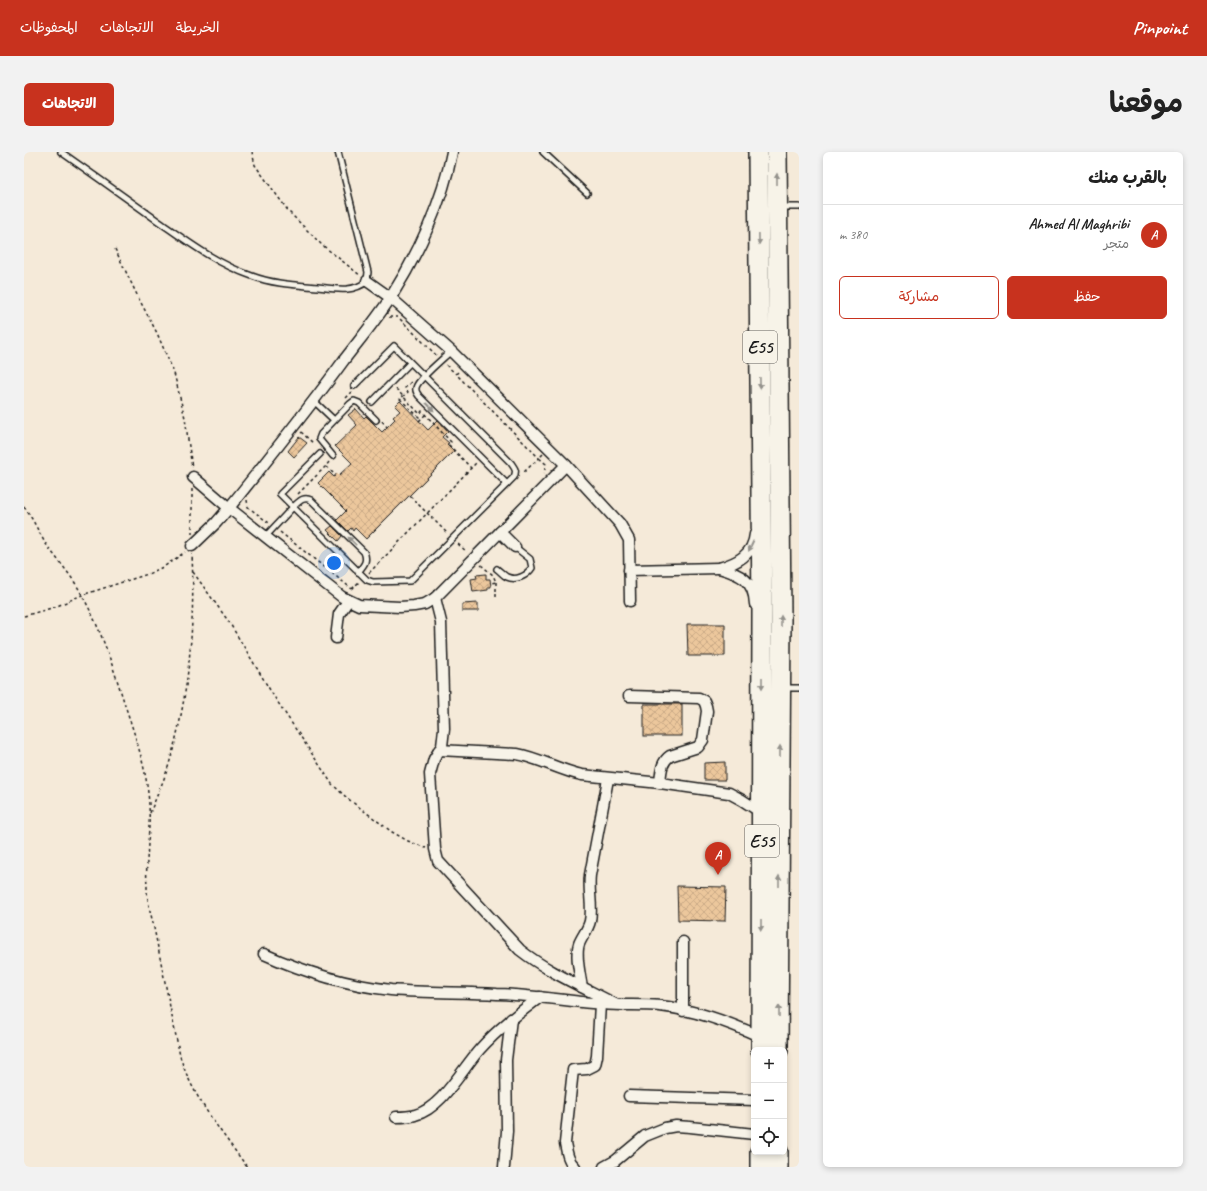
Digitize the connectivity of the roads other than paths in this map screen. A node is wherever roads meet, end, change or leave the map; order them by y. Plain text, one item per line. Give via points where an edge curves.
1 (61, 152) edge
2 (338, 152) edge
3 (452, 152) edge
4 (543, 152) edge
5 (758, 152) edge
6 (776, 152) edge
7 (587, 193) dead end
8 (758, 200) junction
9 (776, 207) junction
10 (799, 207) edge
11 (367, 280) junction
12 (391, 298) junction
13 (451, 351) junction
14 (410, 363) junction
15 (422, 375) junction
16 (352, 388) road end
17 (314, 401) junction
18 (372, 402) dead end
19 (334, 420) junction
20 (376, 420) dead end
21 (320, 454) dead end
22 (333, 456) dead end
23 (566, 465) junction
24 (193, 477) road end
25 (507, 484) junction
26 (762, 495) junction
27 (293, 507) junction
28 (229, 508) junction
29 (500, 532) junction
30 (265, 537) junction
31 (192, 546) road end
32 (514, 547) joint
33 (719, 568) junction
34 (497, 569) dead end
35 (630, 570) junction
36 (358, 572) junction
37 (435, 598) junction
38 (348, 601) junction
39 (630, 601) dead end
40 (336, 638) dead end
41 (762, 644) junction
42 (790, 688) edge
43 (630, 696) dead end
44 (439, 750) junction
45 (608, 778) junction
46 (660, 783) junction
47 (762, 813) junction
48 (683, 942) dead end
49 (264, 954) dead end
50 (582, 986) junction
51 (540, 997) junction
52 (600, 1004) junction
53 (619, 1006) junction
54 (683, 1011) junction
55 (511, 1019) junction
56 (761, 1043) edge
57 (778, 1047) edge
58 (629, 1096) dead end
59 (751, 1100) edge
60 (396, 1117) dead end
61 (751, 1134) edge
62 (760, 1155) edge
63 (778, 1155) edge
64 (504, 1167) edge
65 (575, 1167) edge
66 (604, 1167) edge
67 (760, 1167) edge
68 (778, 1167) edge

1 - 11 lane via 206,254 239,272 268,281 328,288 350,289 363,285
2 - 11 lane via 367,264
3 - 12 street via 432,217
4 - 7 lane
5 - 8 highway, E55
9 -> 6 highway, E55
8 - 9 highway via 769,200
8 -> 26 highway, E55
9 - 10 lane
42 -> 9 highway, E55
11 - 12 street
12 - 13 street
12 - 17 street
13 - 15 lane
13 - 23 street
14 - 15 lane
14 - 16 lane via 394,346
14 - 18 lane
15 -> 25 lane via 416,386 419,396
15 - 25 lane via 516,469 514,477
17 - 19 lane
17 - 28 street
19 - 20 lane via 354,401
19 - 22 lane via 321,434 320,439
21 - 27 lane via 280,494
23 - 29 street
23 - 35 street via 622,528 629,540
24 - 28 street
25 - 36 lane via 410,581 373,582
26 -> 33 street via 756,510 752,547 739,561
26 - 41 highway, E55
27 - 30 lane
27 - 36 lane
36 -> 27 lane via 366,561 364,552 311,500 302,499
28 - 30 street
28 - 31 street
29 - 32 street
29 - 37 street via 470,555
30 - 38 street
32 - 34 lane via 530,559 530,572 526,576 512,578 506,577
33 - 35 street
33 - 41 street via 748,581 754,595 755,634
35 - 39 street
37 - 38 street via 424,604 400,607 359,605
37 - 44 street via 441,622 444,729
38 - 40 street via 339,614
41 -> 47 highway, E55
57 -> 42 highway, E55
43 - 46 street via 699,698 706,706 701,744 667,758 662,766
44 - 45 street via 526,755 569,773
44 - 50 street via 430,774 438,861 520,950 546,968
45 - 46 street
45 - 50 street via 590,875 590,921 578,951
46 - 47 street via 729,793
47 -> 56 highway, E55
48 - 54 street
49 - 51 street via 305,971 369,987
50 - 53 street
51 - 52 street
51 - 55 street
52 - 53 street
52 - 65 street via 595,1065 592,1068 573,1070 565,1143 570,1163
53 - 54 street via 660,1006
54 - 56 street via 735,1025
55 - 60 street via 480,1049 432,1106 416,1115
55 - 64 street via 506,1060 507,1131
58 - 59 street
61 - 66 street via 676,1126 665,1128 645,1136
62 - 67 highway
63 - 68 highway

